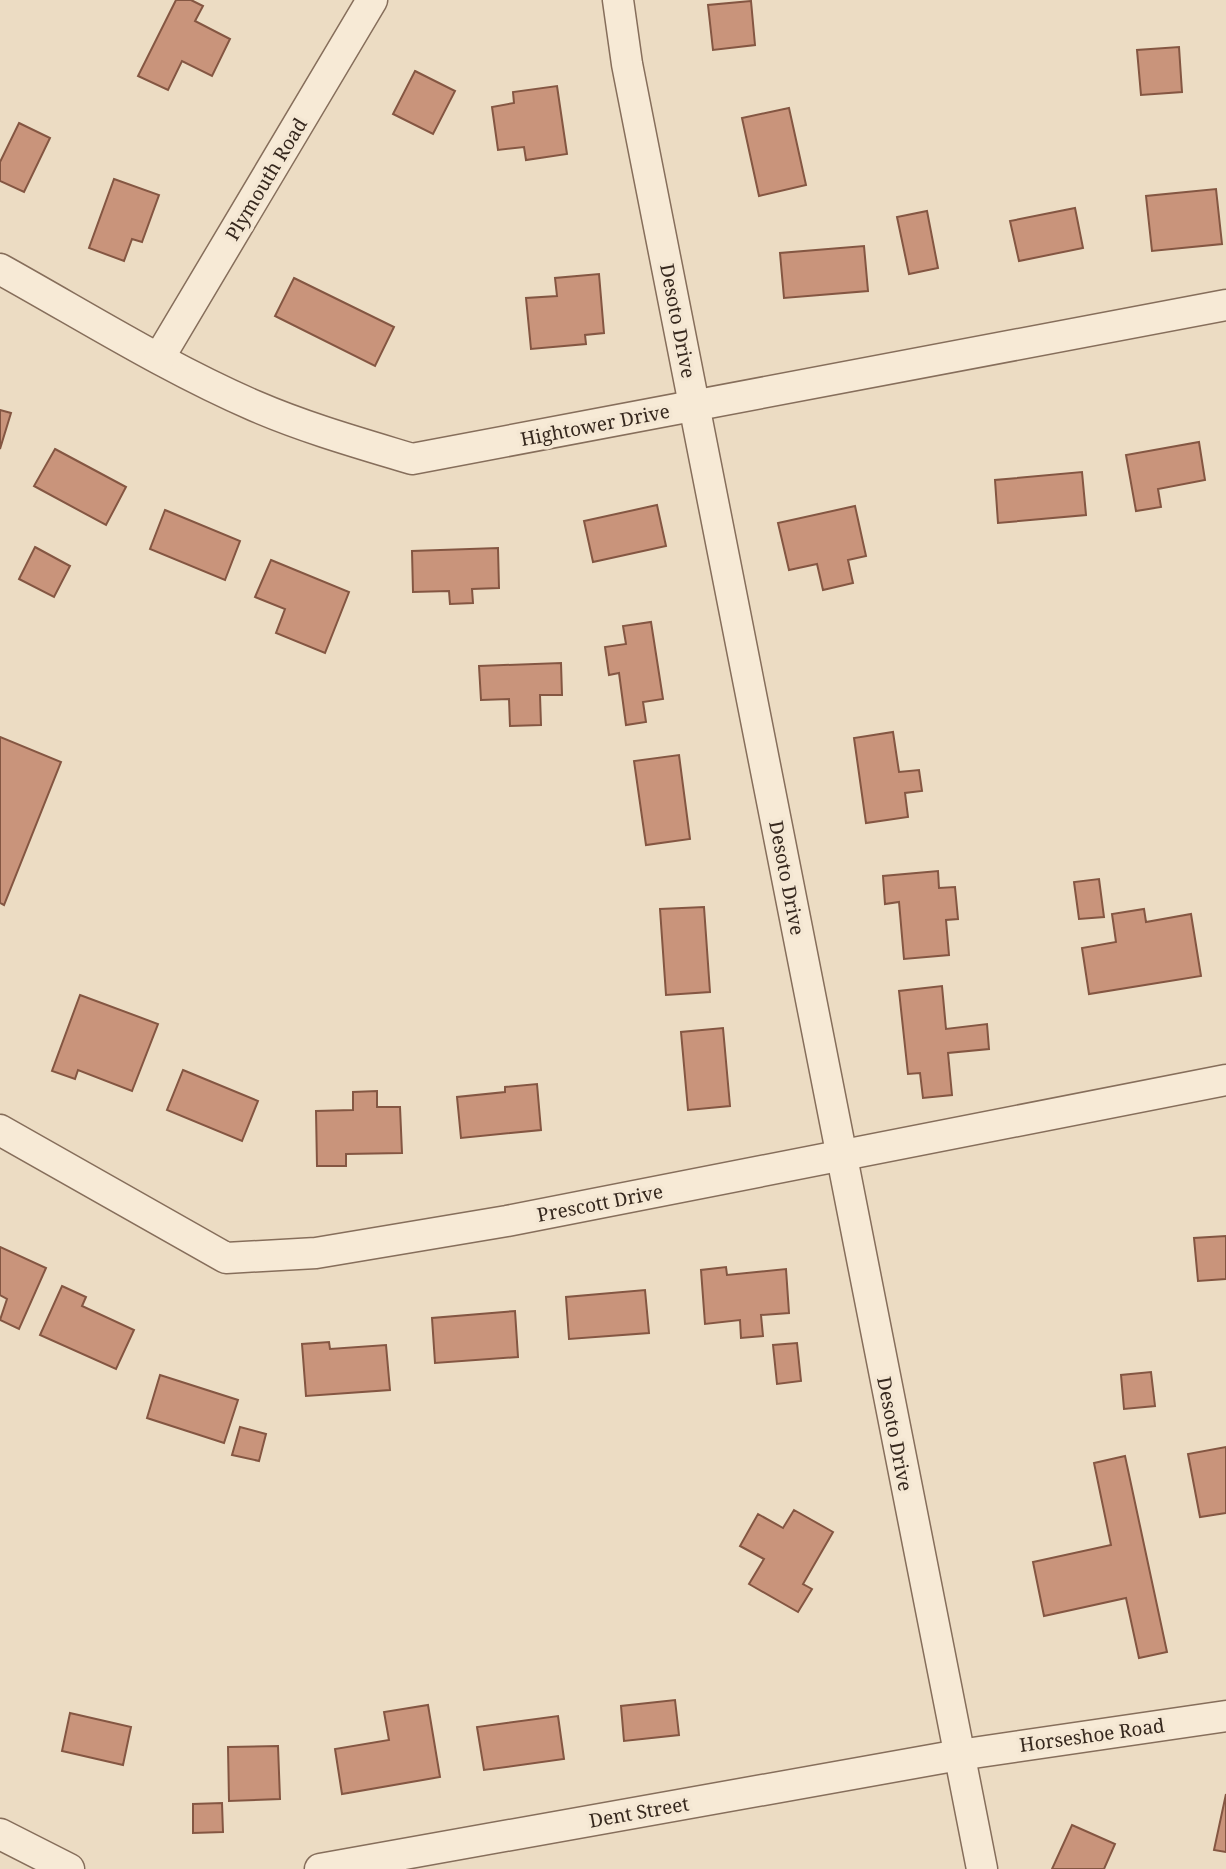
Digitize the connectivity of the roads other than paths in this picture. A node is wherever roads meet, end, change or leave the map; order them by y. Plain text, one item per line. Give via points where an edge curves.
1 (372, 0) edge
2 (618, 0) edge
3 (0, 269) edge
4 (1226, 304) edge
5 (159, 358) junction
6 (695, 406) junction
7 (1226, 1080) edge
8 (0, 1130) edge
9 (841, 1156) junction
10 (1226, 1716) edge
11 (958, 1755) junction
12 (0, 1834) edge
13 (69, 1869) edge
14 (320, 1869) edge
15 (982, 1869) edge

1 - 5 street, Plymouth Road
2 - 6 street, Desoto Drive
3 - 5 street, Hightower Drive
4 - 6 street, Hightower Drive
5 - 6 street, Hightower Drive via 253,405 412,459
6 - 9 street, Desoto Drive
7 - 9 street, Prescott Drive
8 - 9 street, Prescott Drive via 226,1258 330,1251
9 - 11 street, Desoto Drive
10 - 11 street, Horseshoe Road
11 - 14 street, Dent Street
11 - 15 street, Desoto Drive
12 - 13 street

